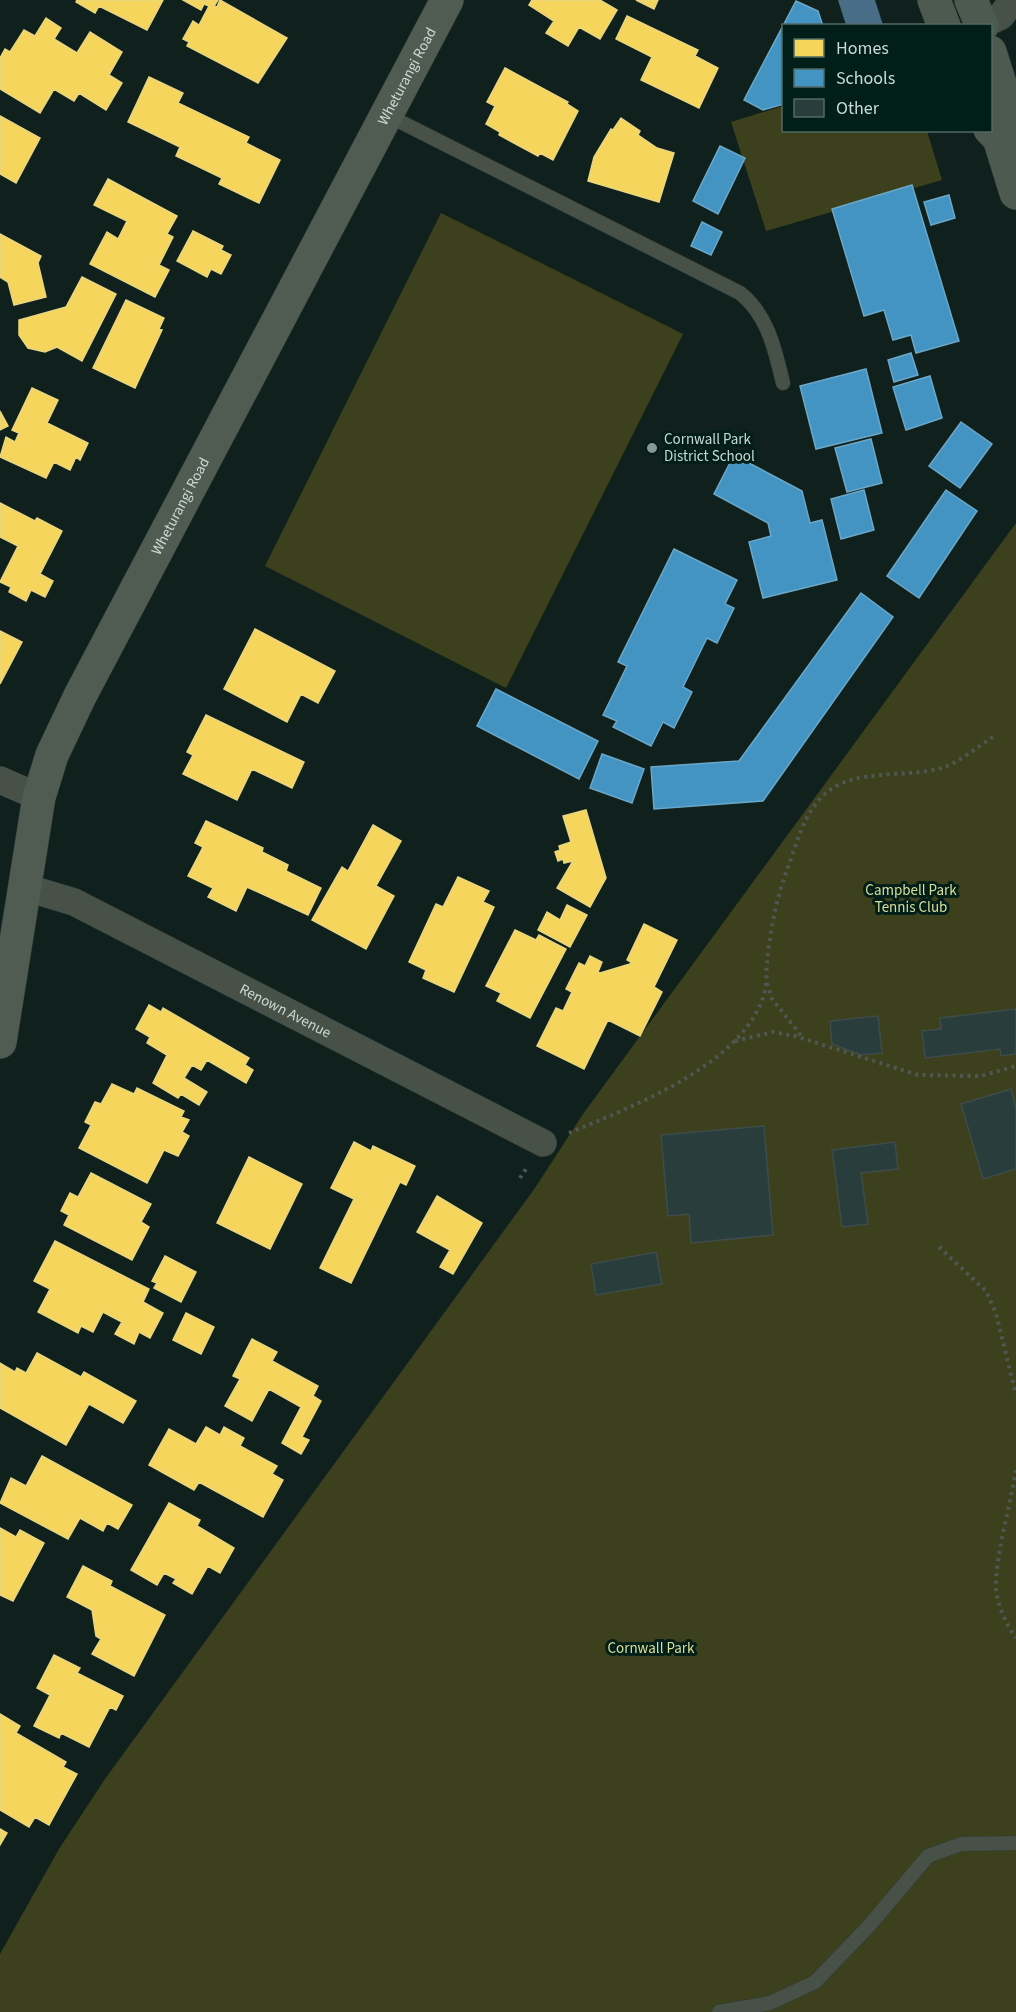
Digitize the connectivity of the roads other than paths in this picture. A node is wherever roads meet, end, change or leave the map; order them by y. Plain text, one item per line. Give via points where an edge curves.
1 (447, 0) edge
2 (934, 0) edge
3 (971, 0) edge
4 (1013, 0) edge
5 (943, 24) edge
6 (981, 24) edge
7 (985, 24) edge
8 (992, 58) edge
9 (386, 115) junction
10 (995, 134) edge
11 (1016, 193) edge
12 (783, 383) dead end
13 (0, 780) edge
14 (39, 797) junction
15 (24, 888) junction
16 (0, 1042) edge
17 (543, 1143) road end
18 (1016, 1843) edge
19 (719, 2012) edge

1 - 9 street, Wheturangi Road
2 - 5 main road
3 - 6 main road
4 - 7 street via 1001,15
8 - 10 main road via 1004,96
9 - 12 lane via 740,293 762,316
9 - 14 street, Wheturangi Road via 80,696 52,755
10 - 11 main road
13 - 14 street
14 - 15 street, Wheturangi Road
15 - 16 street, Wheturangi Road
15 - 17 street, Renown Avenue via 74,902
18 - 19 lane via 961,1844 928,1856 815,1982 770,2003

